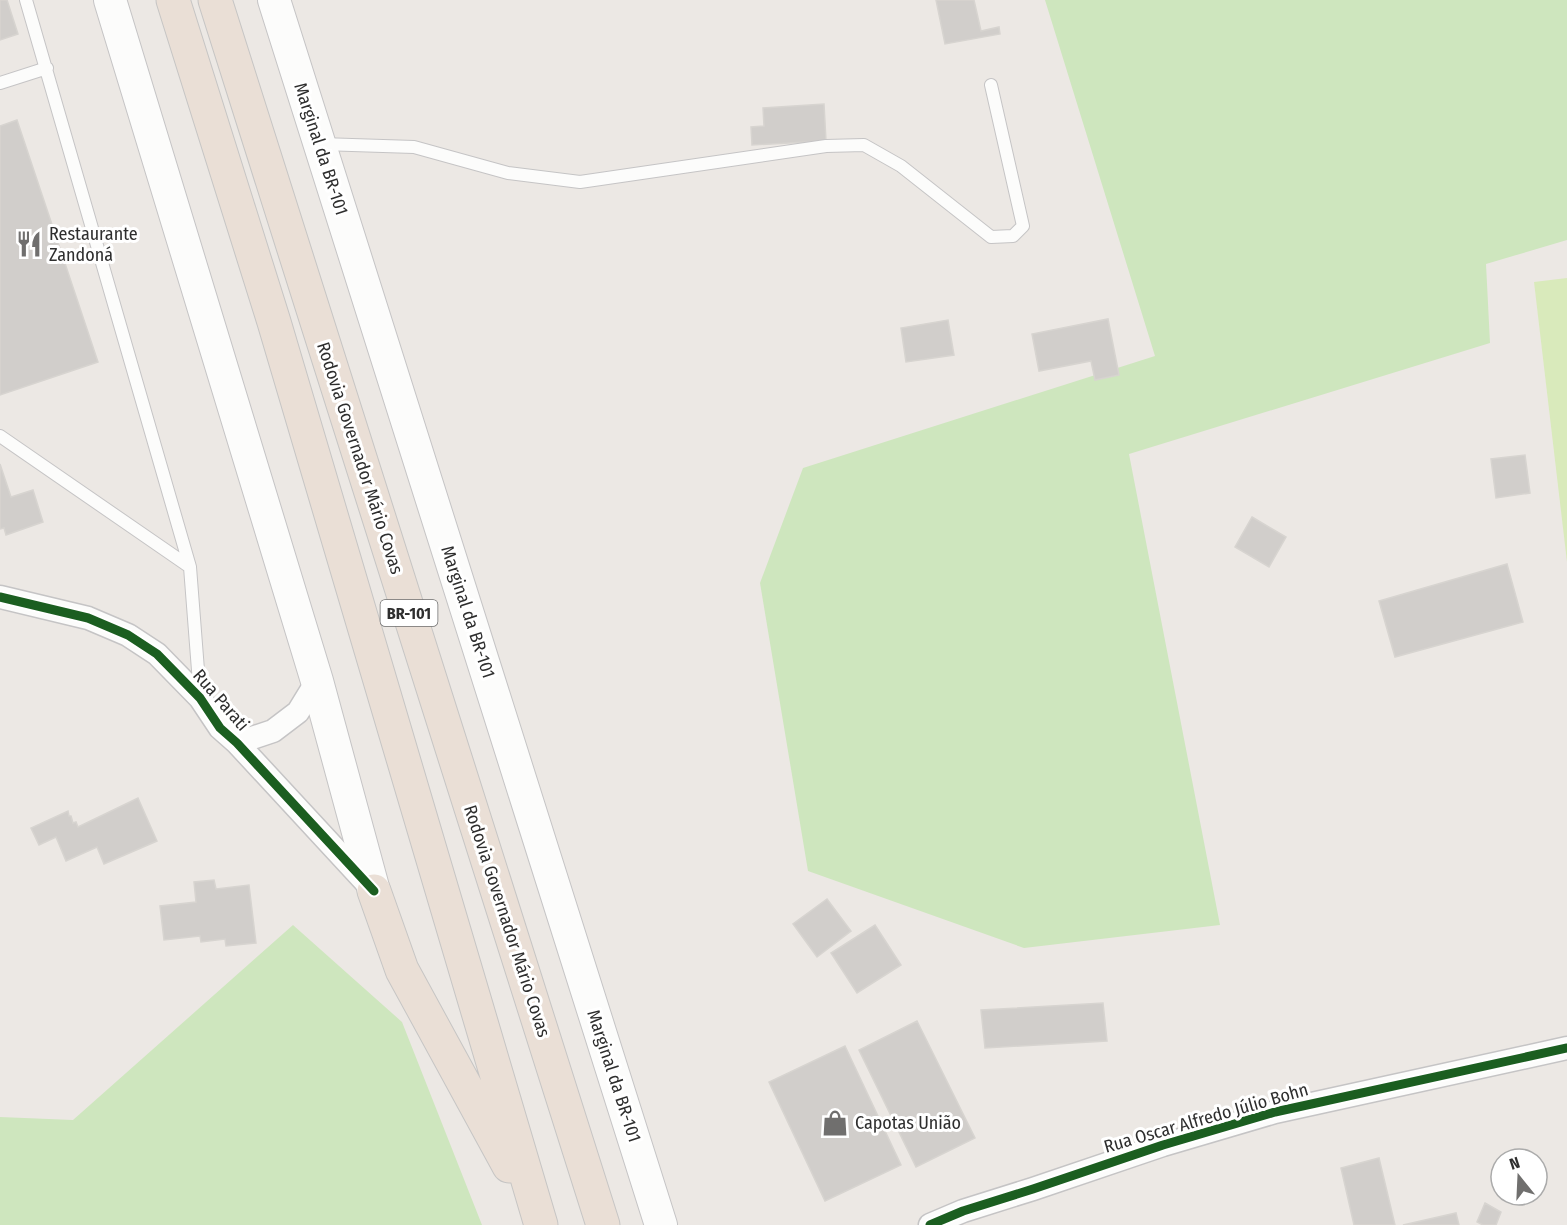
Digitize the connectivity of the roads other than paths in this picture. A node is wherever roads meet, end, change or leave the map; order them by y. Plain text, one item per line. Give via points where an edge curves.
1 (26, 0) edge
2 (110, 0) edge
3 (173, 0) edge
4 (215, 0) edge
5 (274, 0) edge
6 (47, 68) junction
7 (0, 83) edge
8 (991, 85) dead end
9 (320, 144) junction
10 (0, 436) edge
11 (190, 567) junction
12 (0, 597) edge
13 (317, 681) junction
14 (200, 698) junction
15 (237, 743) junction
16 (374, 891) junction
17 (1567, 1048) edge
18 (541, 1225) edge
19 (603, 1225) edge
20 (661, 1225) edge
21 (930, 1225) edge

1 - 6 lane
2 - 13 main road
3 - 18 highway, BR-101 via 277,334
4 - 19 highway, Rodovia Governador Mário Covas / BR-101
5 - 9 main road, Marginal da BR-101
6 - 7 lane
6 - 11 lane
8 - 9 lane via 1023,226 1013,236 991,237 901,166 864,145 825,146 580,182 508,173 414,147
9 - 20 main road, Marginal da BR-101
10 - 11 lane
11 - 14 lane
12 - 14 street, Rua Parati via 88,618 128,635 157,654
13 - 15 street, Rua Parati via 298,712 273,731
13 - 16 main road
14 - 15 street, Rua Parati via 220,728
15 - 16 street, Rua Parati
16 - 18 highway via 402,970
17 - 21 street, Rua Oscar Alfredo Júlio Bohn via 1275,1112 1163,1145

